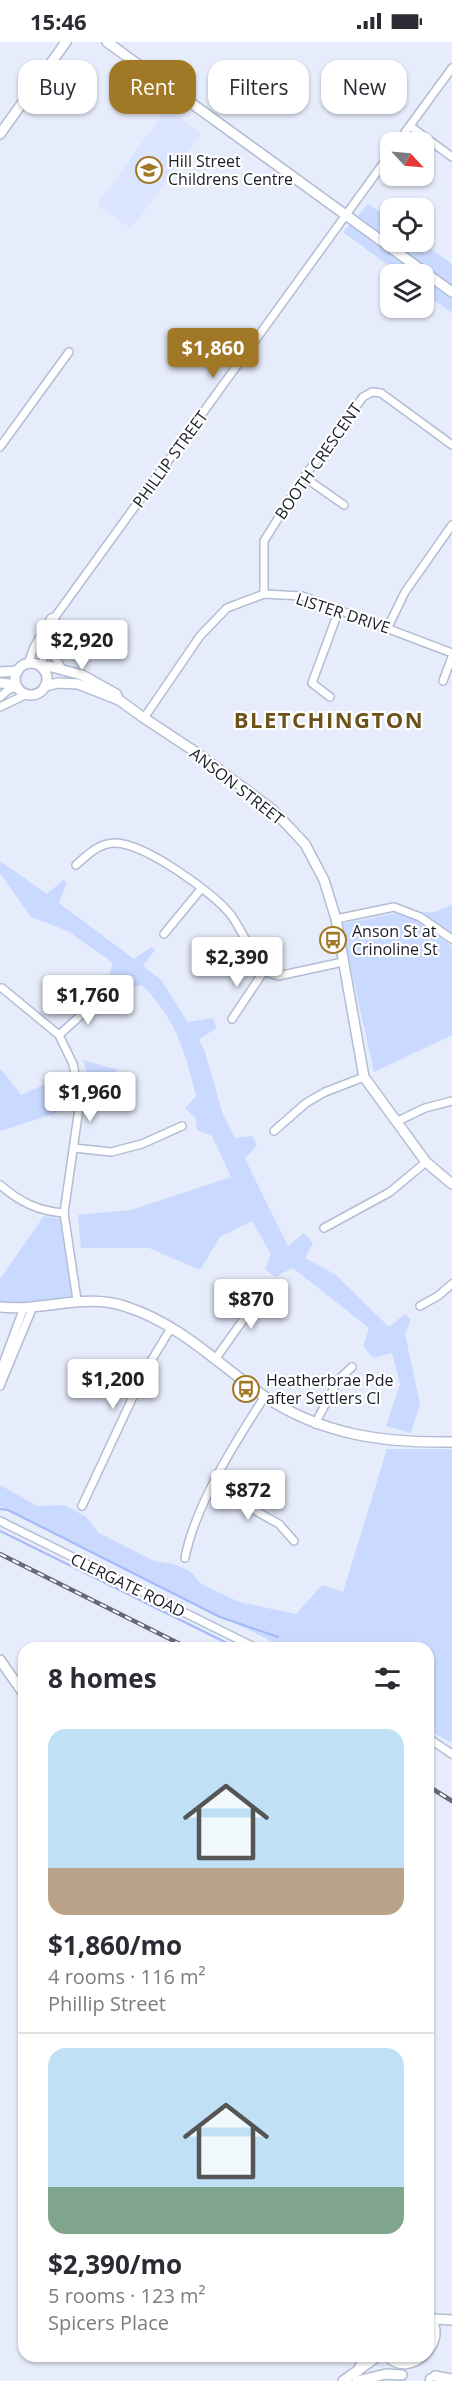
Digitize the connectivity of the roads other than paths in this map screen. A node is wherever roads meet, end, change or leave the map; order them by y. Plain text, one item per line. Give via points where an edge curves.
1 (66, 42) edge
2 (107, 42) edge
3 (452, 68) edge
4 (410, 126) junction
5 (406, 132) edge
6 (0, 134) edge
7 (452, 157) edge
8 (380, 168) edge
9 (345, 216) junction
10 (452, 292) edge
11 (69, 352) dead end
12 (452, 445) edge
13 (0, 447) edge
14 (304, 477) junction
15 (344, 505) dead end
16 (452, 525) edge
17 (264, 594) junction
18 (339, 610) junction
19 (55, 617) junction
20 (388, 627) junction
21 (46, 643) junction
22 (452, 655) edge
23 (28, 664) junction
24 (42, 668) junction
25 (62, 669) junction
26 (18, 671) junction
27 (0, 672) edge
28 (443, 681) dead end
29 (0, 683) edge
30 (17, 686) junction
31 (45, 686) junction
32 (27, 694) junction
33 (0, 697) edge
34 (330, 697) dead end
35 (119, 700) junction
36 (0, 707) edge
37 (144, 718) junction
38 (76, 865) dead end
39 (201, 889) junction
40 (336, 920) junction
41 (164, 934) dead end
42 (452, 939) edge
43 (343, 962) junction
44 (264, 971) junction
45 (2, 988) dead end
46 (100, 998) dead end
47 (232, 1019) dead end
48 (58, 1035) junction
49 (364, 1077) junction
50 (452, 1101) edge
51 (398, 1121) junction
52 (182, 1126) dead end
53 (274, 1131) dead end
54 (74, 1148) junction
55 (426, 1162) junction
56 (452, 1184) edge
57 (0, 1185) edge
58 (64, 1213) junction
59 (324, 1228) dead end
60 (452, 1284) edge
61 (257, 1288) dead end
62 (77, 1300) junction
63 (420, 1306) dead end
64 (0, 1307) edge
65 (27, 1309) junction
66 (171, 1328) junction
67 (216, 1358) junction
68 (352, 1367) dead end
69 (0, 1372) edge
70 (0, 1386) edge
71 (265, 1396) junction
72 (315, 1424) junction
73 (452, 1442) edge
74 (213, 1487) junction
75 (81, 1506) dead end
76 (0, 1521) edge
77 (294, 1541) dead end
78 (185, 1558) dead end
79 (244, 1642) edge
80 (0, 1660) edge
81 (18, 1686) edge
82 (434, 1742) edge
83 (452, 1754) edge
84 (434, 2318) edge
85 (452, 2320) edge
86 (434, 2321) edge
87 (446, 2330) dead end
88 (372, 2362) edge
89 (391, 2362) edge
90 (446, 2367) dead end
91 (358, 2376) edge
92 (432, 2378) edge
93 (408, 2379) edge
94 (452, 2379) edge
95 (343, 2381) edge

1 - 6 street
2 - 9 street
3 - 4 street
4 - 5 street
4 - 7 street
8 - 9 street, PHILLIP STREET
9 - 10 street
9 - 19 street, PHILLIP STREET
11 - 13 street
12 - 14 street, BOOTH CRESCENT via 381,393 372,392 363,397
14 - 15 street
14 - 17 street, BOOTH CRESCENT via 264,541
16 - 20 street via 405,592
17 - 18 street, LISTER DRIVE via 302,596
17 - 37 street, LISTER DRIVE via 227,608 200,636
18 - 20 street, LISTER DRIVE
18 - 34 street via 312,683
19 - 21 street, PHILLIP STREET
19 - 23 street, PHILLIP STREET via 44,628
20 - 22 street, LISTER DRIVE
21 - 24 street, PHILLIP STREET
21 - 25 street
22 - 28 street
23 - 24 street
23 - 26 street
24 - 25 street, ANSON STREET
24 - 31 street via 47,677
25 - 35 street, ANSON STREET via 92,679
26 - 27 street
26 - 30 street
29 - 30 street
30 - 32 street
30 - 33 street
31 - 32 street via 36,694
31 - 35 street, ANSON STREET via 78,684
32 - 36 street
35 - 37 street, ANSON STREET
37 - 40 street, ANSON STREET via 273,810 305,844 324,880
38 - 39 street via 92,850 103,846 114,843 136,847
39 - 41 street
39 - 44 street via 230,914
40 - 42 street via 394,907 420,917
40 - 43 street, ANSON STREET
43 - 44 street via 278,976
43 - 49 street, ANSON STREET
44 - 47 street
45 - 48 street
46 - 48 street
48 - 54 street via 73,1064 80,1101
49 - 51 street, ANSON STREET
49 - 53 street via 306,1103
50 - 51 street
51 - 55 street, ANSON STREET
52 - 54 street via 142,1144 111,1152
54 - 58 street
55 - 56 street, ANSON STREET
55 - 59 street via 390,1192
57 - 58 street via 41,1211
58 - 62 street
60 - 63 street
61 - 67 street via 251,1309
62 - 65 street
62 - 66 street via 116,1303
64 - 65 street
65 - 69 street
65 - 70 street
66 - 67 street
66 - 75 street via 145,1371
67 - 71 street
68 - 72 street via 338,1380
71 - 72 street
71 - 74 street
72 - 73 street via 398,1443
74 - 77 street via 279,1524
74 - 78 street via 190,1532
76 - 79 street, CLERGATE ROAD
80 - 81 street
82 - 83 street
84 - 85 street
86 - 87 street
88 - 91 street
89 - 93 street
90 - 92 street
91 - 93 street via 387,2374
91 - 95 street
92 - 93 street
92 - 94 street

